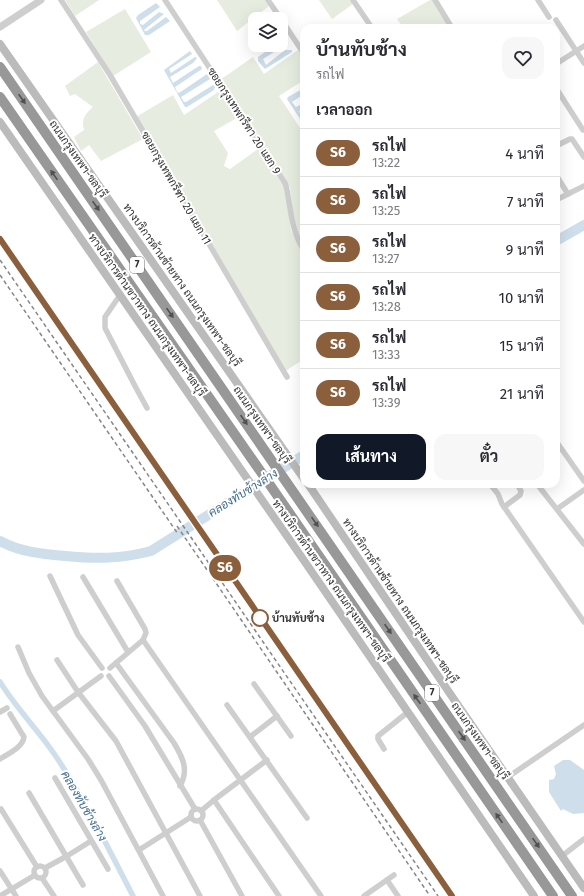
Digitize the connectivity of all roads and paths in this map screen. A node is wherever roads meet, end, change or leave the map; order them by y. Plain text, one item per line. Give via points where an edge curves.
1 (41, 0) edge
2 (62, 0) edge
3 (165, 0) edge
4 (268, 0) edge
5 (353, 0) edge
6 (435, 0) edge
7 (538, 0) edge
8 (276, 12) edge
9 (549, 17) dead end
10 (556, 20) dead end
11 (369, 24) edge
12 (450, 24) edge
13 (559, 24) edge
14 (560, 26) edge
15 (0, 28) edge
16 (288, 30) edge
17 (0, 44) edge
18 (584, 46) edge
19 (300, 48) edge
20 (576, 51) junction
21 (560, 61) edge
22 (584, 63) edge
23 (0, 67) edge
24 (560, 94) edge
25 (0, 96) edge
26 (0, 122) edge
27 (582, 130) dead end
28 (560, 144) edge
29 (584, 157) edge
30 (560, 181) edge
31 (584, 186) edge
32 (568, 194) junction
33 (560, 198) edge
34 (300, 244) edge
35 (120, 295) junction
36 (286, 378) dead end
37 (147, 408) dead end
38 (560, 447) edge
39 (300, 473) edge
40 (584, 481) edge
41 (311, 488) edge
42 (493, 488) edge
43 (519, 488) edge
44 (540, 488) edge
45 (584, 490) edge
46 (504, 507) junction
47 (557, 509) junction
48 (584, 544) edge
49 (50, 576) dead end
50 (83, 577) dead end
51 (117, 581) dead end
52 (584, 622) edge
53 (143, 640) junction
54 (18, 647) dead end
55 (128, 652) junction
56 (57, 660) dead end
57 (116, 663) junction
58 (102, 668) junction
59 (110, 668) junction
60 (102, 676) junction
61 (109, 676) junction
62 (254, 684) dead end
63 (78, 692) junction
64 (227, 705) dead end
65 (8, 708) dead end
66 (53, 711) junction
67 (0, 712) edge
68 (408, 712) junction
69 (10, 714) dead end
70 (276, 716) junction
71 (584, 725) edge
72 (291, 736) dead end
73 (250, 737) junction
74 (384, 749) dead end
75 (0, 759) edge
76 (267, 760) junction
77 (55, 778) dead end
78 (508, 778) junction
79 (241, 779) junction
80 (180, 786) junction
81 (29, 793) dead end
82 (214, 800) junction
83 (1, 809) edge
84 (198, 810) junction
85 (191, 817) junction
86 (307, 818) dead end
87 (200, 820) junction
88 (166, 834) junction
89 (584, 839) edge
90 (91, 841) junction
91 (139, 850) junction
92 (67, 856) junction
93 (562, 856) junction
94 (37, 867) junction
95 (45, 868) junction
96 (108, 869) dead end
97 (0, 871) edge
98 (35, 875) junction
99 (394, 875) dead end
100 (42, 878) junction
101 (387, 880) junction
102 (83, 885) dead end
103 (11, 888) junction
104 (584, 888) edge
105 (0, 896) edge
106 (16, 896) edge
107 (54, 896) edge
108 (163, 896) edge
109 (200, 896) edge
110 (242, 896) edge
111 (279, 896) edge
112 (321, 896) edge
113 (364, 896) edge
114 (398, 896) edge
115 (534, 896) edge
116 (553, 896) edge
117 (572, 896) edge

1 - 15 street
2 - 36 street, ซอยกรุงเทพกรีฑา 20 แยก 11 via 110,75
3 - 34 street, ซอยกรุงเทพกรีฑา 20 แยก 9 via 285,182 292,222
4 - 8 street
5 - 11 street
6 - 12 street
7 - 9 street
10 - 13 street
14 - 20 street
16 - 19 street
17 - 39 main road, ทางบริการด้านซ้ายทาง ถนนกรุงเทพฯ-ชลบุรี
18 - 20 street
20 - 21 street
20 - 22 street
23 -> 117 highway, ถนนกรุงเทพฯ-ชลบุรี / 7
24 - 27 street
116 -> 25 highway, 7
26 - 35 main road, ทางบริการด้านขวาทาง ถนนกรุงเทพฯ-ชลบุรี
28 - 29 street via 572,139
30 - 32 street
31 - 32 street
32 - 33 street
35 - 37 street via 105,318 105,328
35 - 68 main road, ทางบริการด้านขวาทาง ถนนกรุงเทพฯ-ชลบุรี
38 - 40 street
41 - 78 main road, ทางบริการด้านซ้ายทาง ถนนกรุงเทพฯ-ชลบุรี
42 - 46 street
43 - 46 street via 520,495
44 - 47 street
45 - 47 street
46 - 52 street
47 - 48 street
49 - 58 street via 78,635
50 - 55 street
51 - 53 street via 145,629
53 - 55 street
53 - 79 street
54 - 66 street via 34,684
55 - 57 street
56 - 63 street
57 - 59 street
57 - 80 street via 179,751 185,772
58 - 59 street
58 - 60 street
59 - 61 street
60 - 61 street
60 - 63 street
61 - 80 street via 145,726
62 - 70 street
63 - 66 street
63 - 88 street via 116,741
64 - 73 street
65 - 67 street
66 - 91 street via 96,771
68 - 74 street via 379,735 378,739
68 - 115 main road, ทางบริการด้านขวาทาง ถนนกรุงเทพฯ-ชลบุรี
69 - 75 street via 24,740
70 - 72 street
70 - 73 street
71 - 78 street
73 - 76 street
76 - 79 street
76 - 86 street
77 - 90 street
78 - 93 main road, ทางบริการด้านซ้ายทาง ถนนกรุงเทพฯ-ชลบุรี
79 - 82 street
79 - 112 street
80 - 84 street
81 - 92 street
82 - 84 street
82 - 111 street
83 - 94 street
84 - 85 street via 191,813
84 - 87 street via 203,815
85 - 87 street
85 - 88 street
87 - 110 street
88 - 91 street
88 - 109 street
89 - 93 street
90 - 92 street
90 - 96 street
91 - 108 street
92 - 95 street
92 - 102 street
93 - 104 main road, ทางบริการด้านซ้ายทาง ถนนกรุงเทพฯ-ชลบุรี
94 - 95 street
94 - 98 street
95 - 100 street via 46,874
97 - 103 street
98 - 100 street
98 - 103 street
99 - 101 street
100 - 107 street
101 - 113 street
101 - 114 street
103 - 105 street
103 - 106 street

